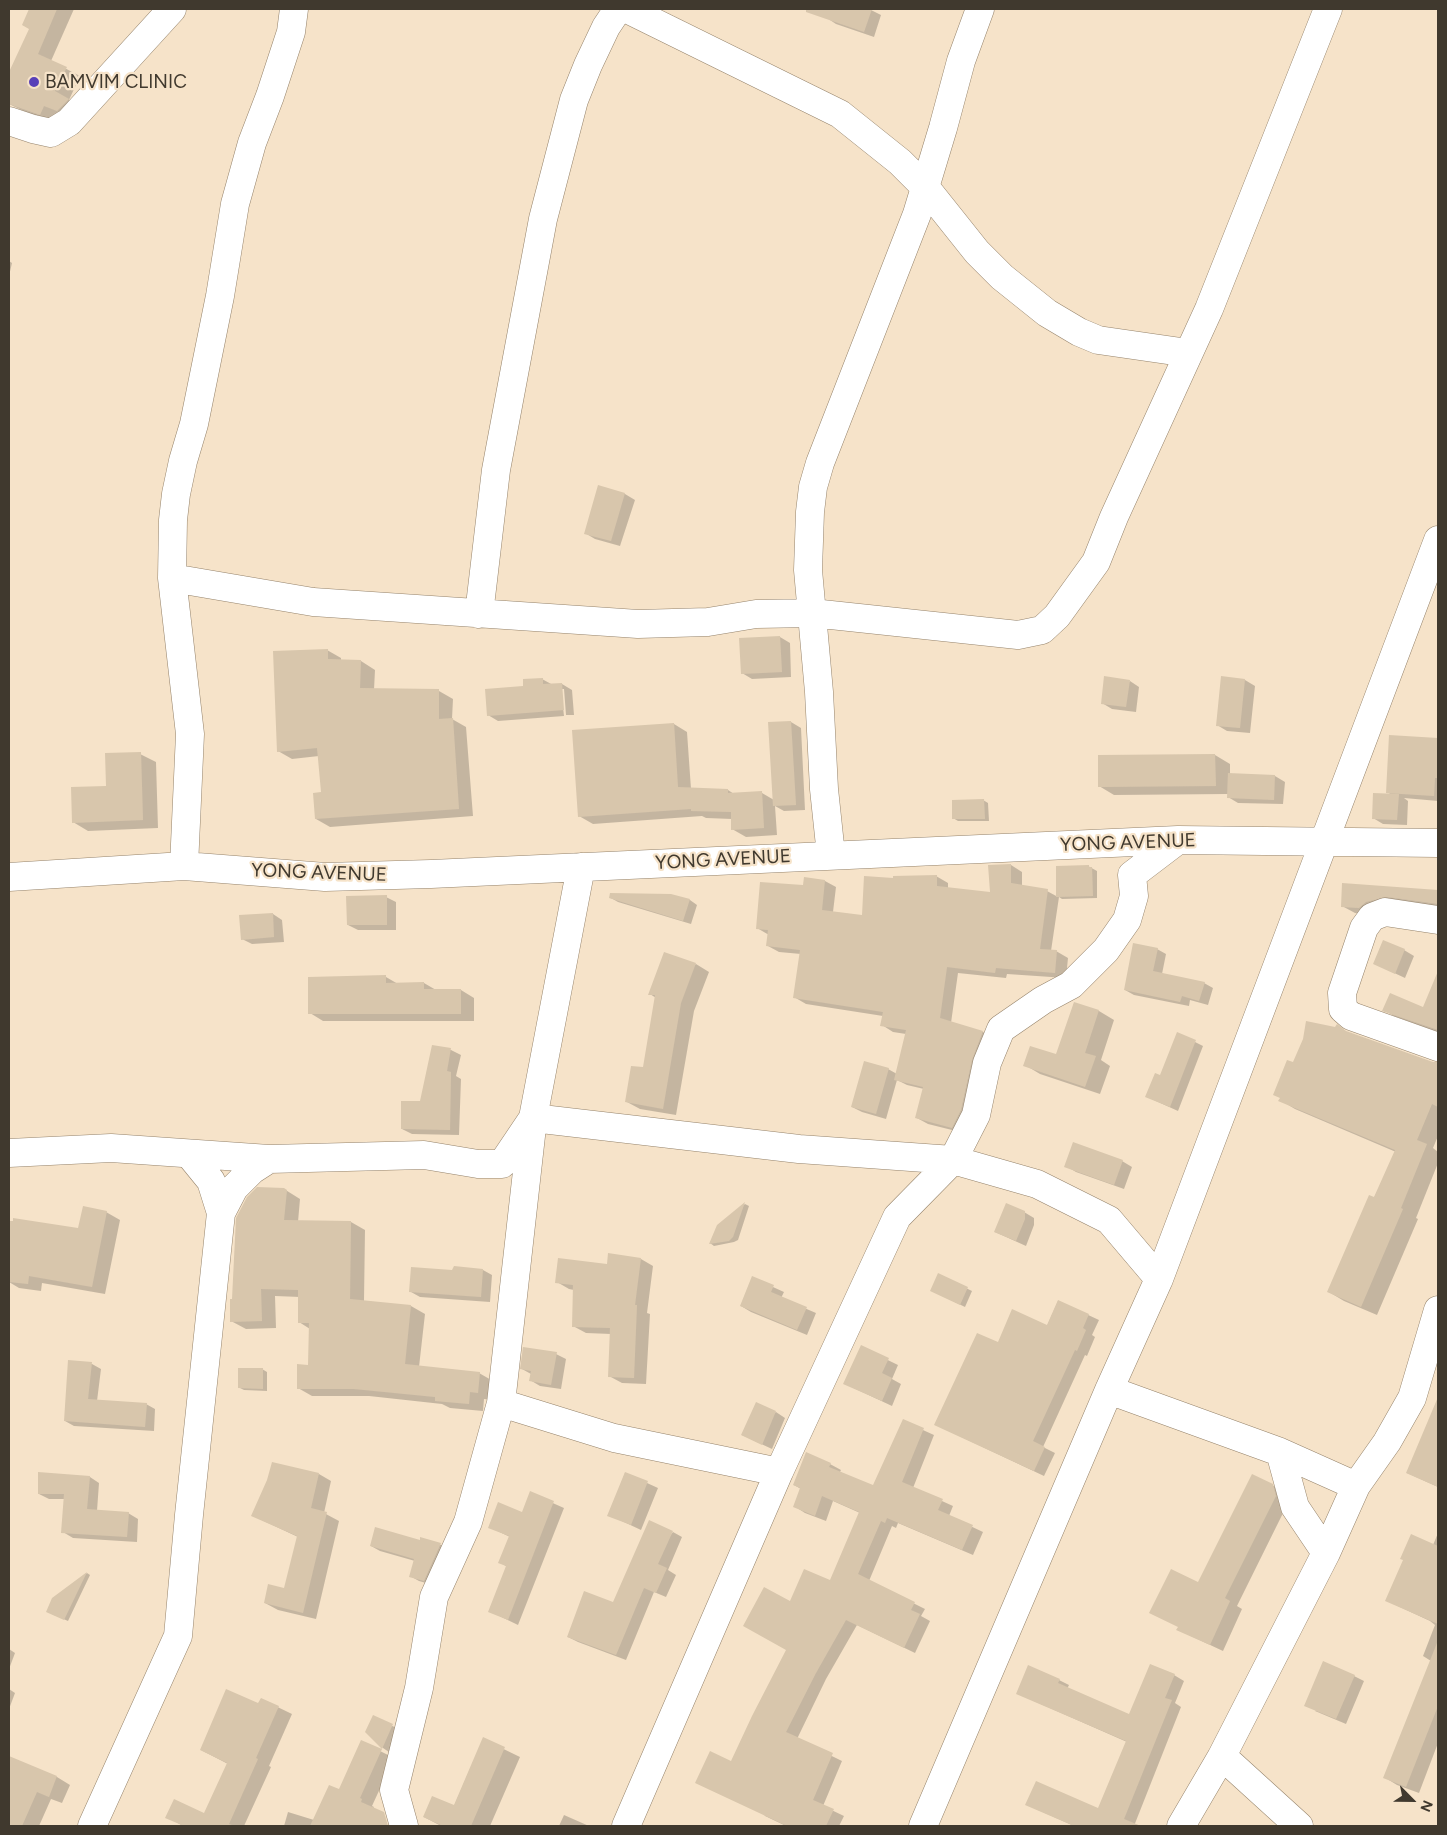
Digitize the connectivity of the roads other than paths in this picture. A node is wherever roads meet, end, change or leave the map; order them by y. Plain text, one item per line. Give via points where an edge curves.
1 (172, 9) edge
2 (294, 9) edge
3 (618, 9) edge
4 (627, 9) edge
5 (980, 9) edge
6 (1328, 9) edge
7 (9, 121) edge
8 (926, 188) junction
9 (1188, 353) junction
10 (1438, 540) edge
11 (172, 578) junction
12 (812, 613) junction
13 (479, 614) junction
14 (1178, 840) junction
15 (1325, 842) junction
16 (1438, 843) edge
17 (832, 855) junction
18 (184, 866) junction
19 (581, 867) junction
20 (9, 877) edge
21 (1438, 920) edge
22 (1438, 1047) edge
23 (533, 1118) junction
24 (9, 1153) edge
25 (189, 1154) junction
26 (269, 1158) junction
27 (953, 1160) junction
28 (221, 1214) junction
29 (1158, 1279) junction
30 (1438, 1310) edge
31 (1109, 1390) junction
32 (501, 1403) junction
33 (1280, 1452) junction
34 (779, 1472) junction
35 (1356, 1486) junction
36 (1326, 1553) junction
37 (1222, 1756) junction
38 (92, 1826) edge
39 (404, 1826) edge
40 (626, 1826) edge
41 (923, 1826) edge
42 (1181, 1826) edge
43 (1299, 1826) edge

1 - 7 street via 69,122 51,133
2 - 11 street via 291,32 252,143 235,204 213,333 176,494
3 - 13 street via 606,27 574,100 544,219 496,470
4 - 8 street via 840,114 900,162
5 - 8 street via 952,90
6 - 9 street via 1209,309
8 - 9 street via 977,252 1047,313 1098,340
8 - 12 street via 813,487 808,537
9 - 12 street via 1096,562 1057,616 1042,630 1018,635
10 - 15 street
11 - 13 street via 313,602
11 - 18 street via 190,734
12 - 13 street via 756,614 708,622 638,624
12 - 17 street via 824,789
14 - 15 street, YONG AVENUE
14 - 17 street, YONG AVENUE
14 - 27 street via 1132,875 1134,896 1127,920 1106,950 1072,985 1043,1000 1001,1030 987,1063 976,1115
15 - 16 street, YONG AVENUE
15 - 29 street
17 - 19 street, YONG AVENUE
18 - 19 street, YONG AVENUE via 325,877
18 - 20 street, YONG AVENUE
19 - 23 street
21 - 22 street via 1385,912 1372,917 1364,928 1342,993 1343,1009 1351,1016
23 - 26 street via 502,1164 478,1164 424,1155
23 - 27 street via 799,1149
23 - 32 street
24 - 25 street via 111,1148
25 - 26 street
25 - 28 street via 211,1181
26 - 28 street via 234,1188
27 - 29 street via 1037,1184 1109,1220
27 - 34 street via 897,1217
28 - 38 street via 178,1636
29 - 31 street
30 - 35 street via 1412,1398 1387,1442
31 - 33 street
31 - 41 street
32 - 34 street via 614,1438
32 - 39 street via 468,1522 434,1597 419,1688 394,1790
33 - 35 street
33 - 36 street via 1295,1506
34 - 40 street
35 - 36 street
36 - 37 street
37 - 42 street
37 - 43 street

